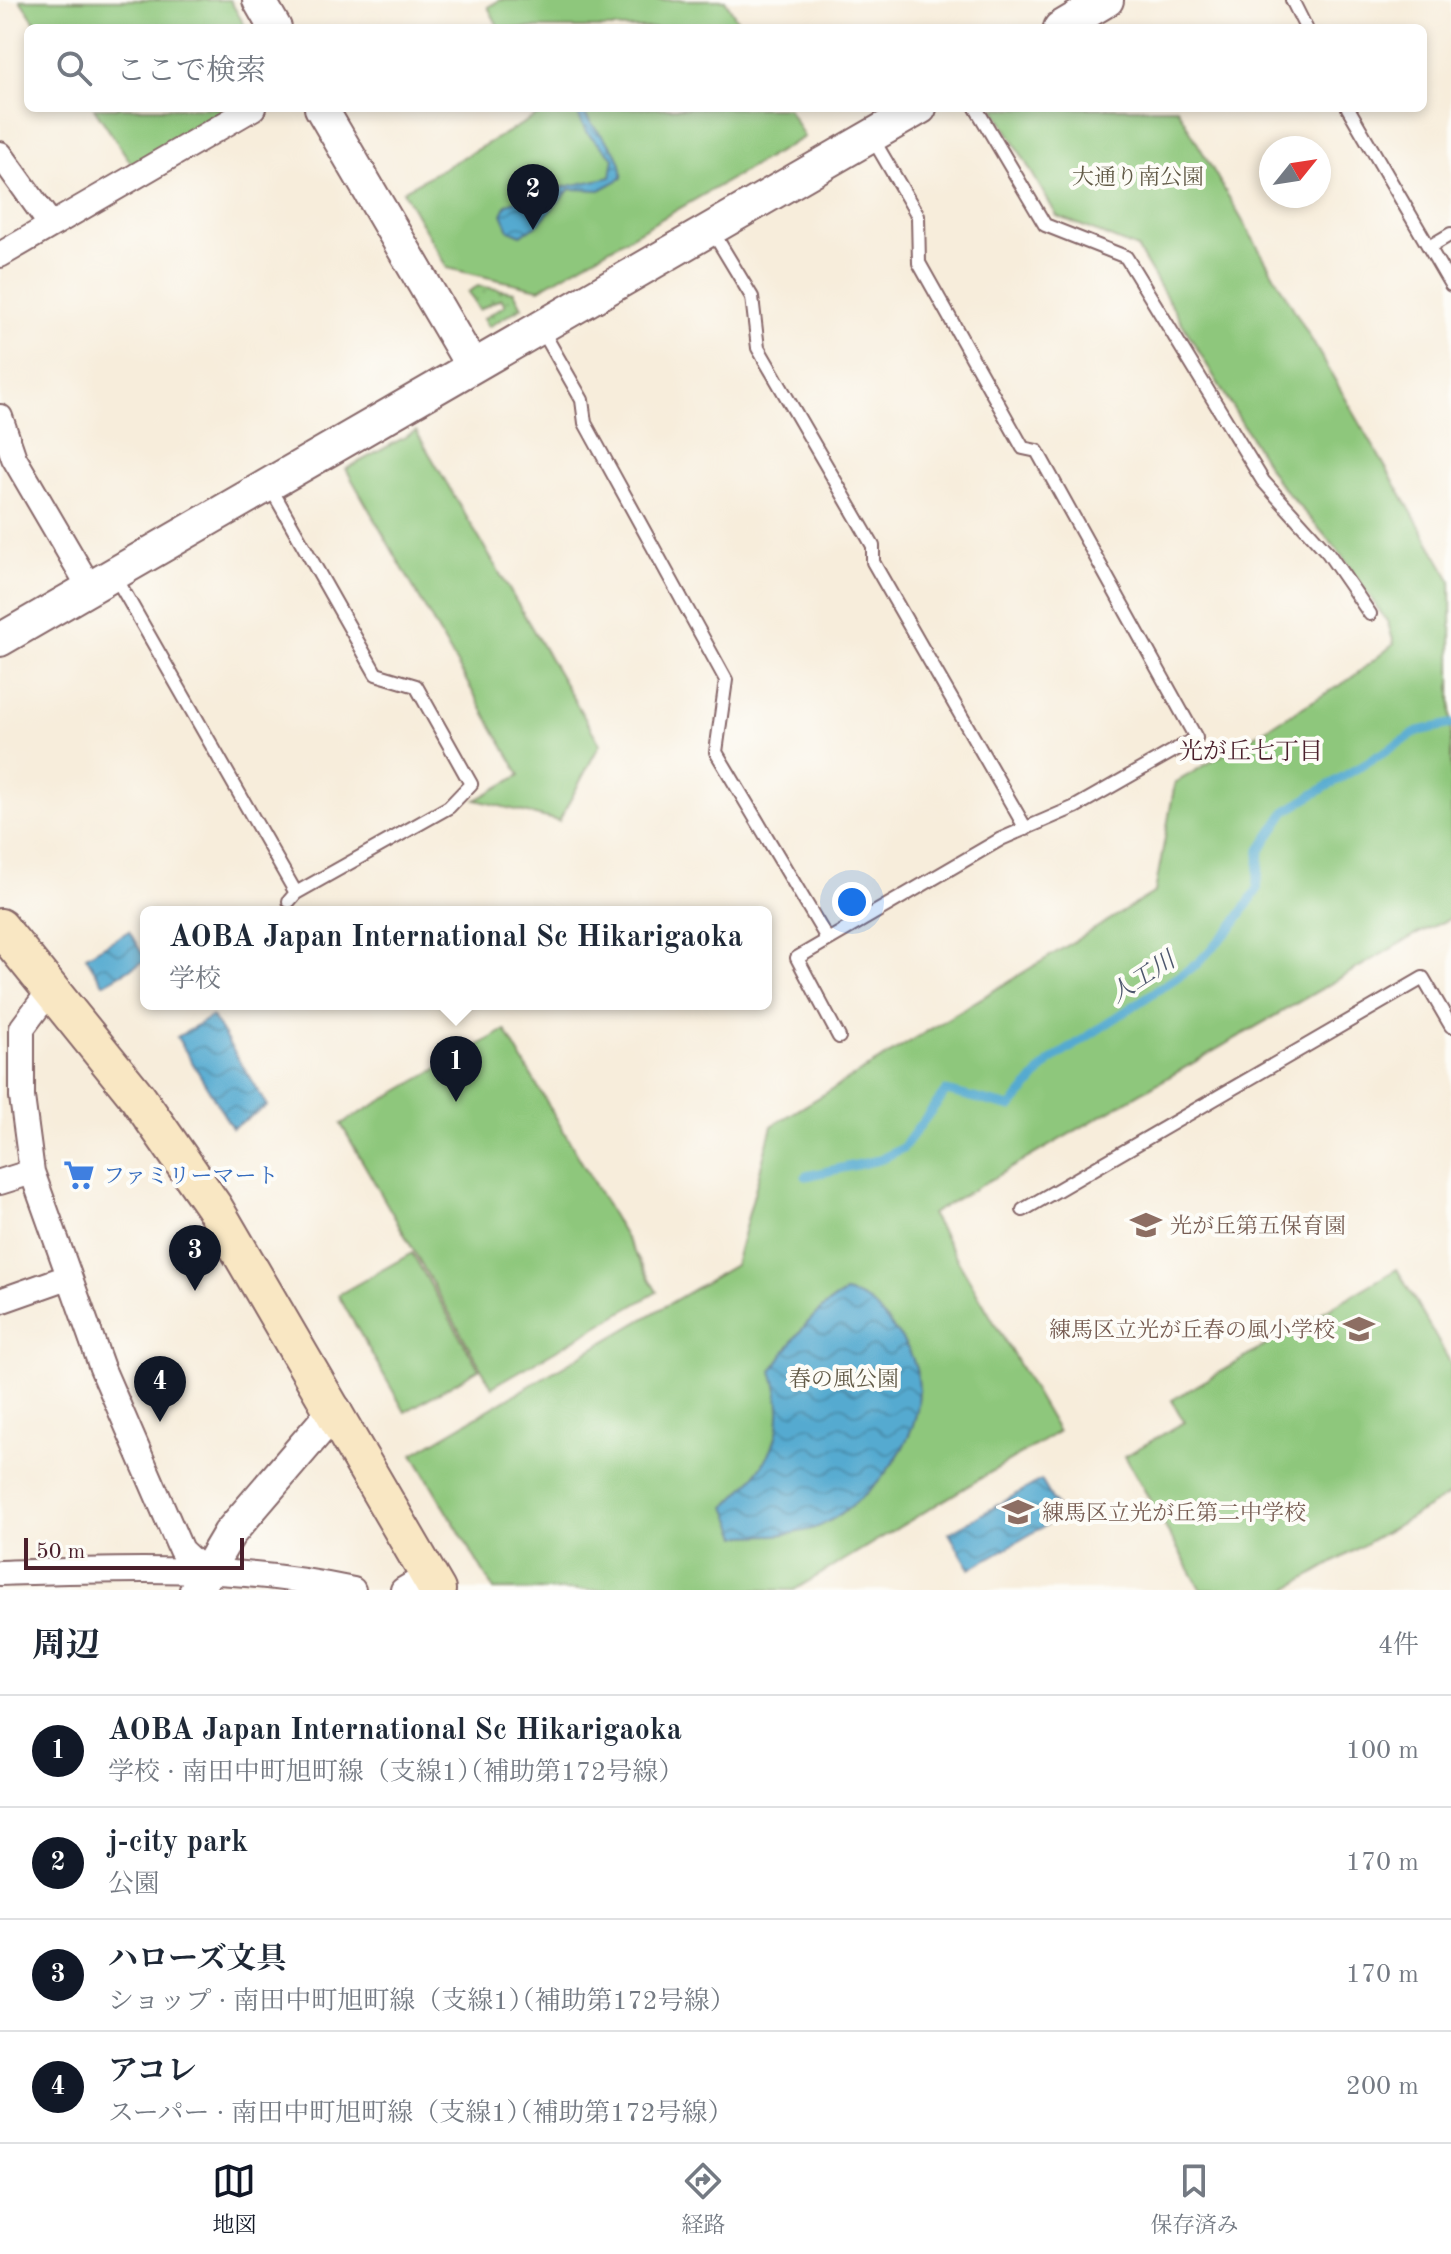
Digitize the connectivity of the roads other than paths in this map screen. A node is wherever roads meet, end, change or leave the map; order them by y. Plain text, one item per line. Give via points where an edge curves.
1 (259, 0) edge
2 (1292, 0) edge
3 (1100, 2) edge
4 (273, 24) edge
5 (1066, 24) edge
6 (1304, 24) edge
7 (246, 112) edge
8 (323, 112) edge
9 (913, 112) edge
10 (978, 112) edge
11 (1350, 112) edge
12 (872, 136) junction
13 (0, 154) edge
14 (51, 225) junction
15 (711, 229) junction
16 (1451, 234) edge
17 (1429, 247) junction
18 (0, 255) edge
19 (1451, 285) edge
20 (540, 327) junction
21 (472, 366) junction
22 (0, 417) edge
23 (268, 484) junction
24 (102, 580) junction
25 (1370, 614) dead end
26 (0, 640) edge
27 (1026, 829) junction
28 (0, 927) edge
29 (828, 940) junction
30 (51, 989) junction
31 (1451, 1026) edge
32 (839, 1037) dead end
33 (10, 1054) edge
34 (32, 1172) junction
35 (0, 1182) edge
36 (1023, 1210) dead end
37 (68, 1277) junction
38 (0, 1301) edge
39 (335, 1410) junction
40 (0, 1573) edge
41 (200, 1581) edge
42 (423, 1585) edge
43 (353, 1590) edge

1 - 4 street
2 - 6 lane
3 - 5 street
7 - 14 street
8 - 21 street
9 - 12 street
10 - 25 lane via 1045,225 1126,257 1263,481 1328,553
11 - 17 lane
12 - 15 street
12 - 27 lane via 918,216 919,263 1023,448 1037,451 1196,738
13 - 14 street
14 - 18 street
15 - 20 street
15 - 27 lane via 752,297 758,348 873,546 873,562
16 - 17 lane
17 - 19 lane
20 - 21 street
20 - 29 lane via 582,400 585,423 726,680 716,752
21 - 23 street
22 - 24 street via 14,458
23 - 24 street
23 - 24 lane via 376,674 416,686 471,784 449,807 293,897
24 - 26 street
27 - 29 lane
28 - 30 main road
29 - 32 lane via 797,958
30 - 33 street
30 - 39 main road via 138,1098 214,1207
31 - 36 lane via 1423,978
33 - 34 street
34 - 35 street
34 - 37 street
37 - 38 street
37 - 41 street via 181,1550
39 - 41 street via 229,1534
39 - 42 main road
40 - 41 street via 153,1568
41 - 43 street via 256,1574

